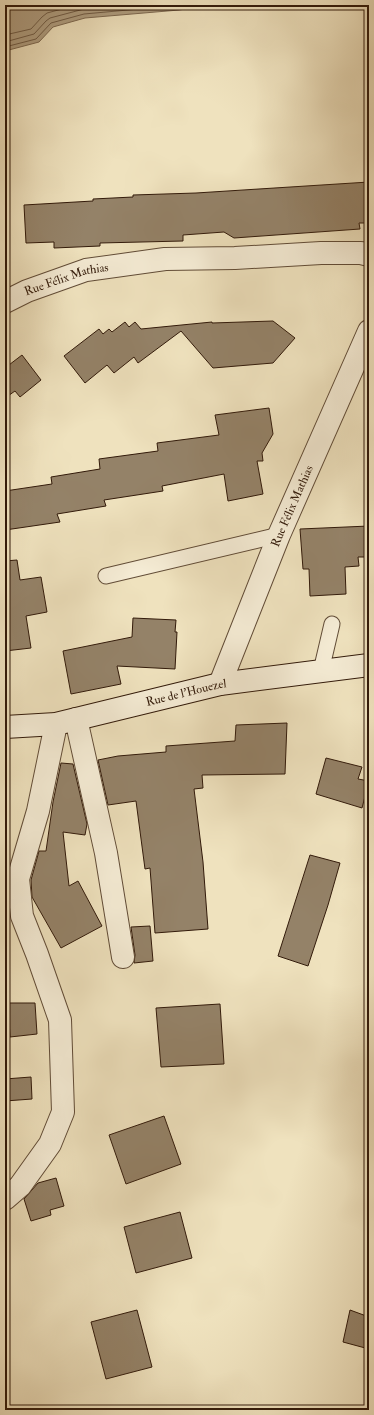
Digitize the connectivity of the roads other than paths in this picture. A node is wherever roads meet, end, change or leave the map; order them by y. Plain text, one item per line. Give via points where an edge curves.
1 (369, 255) edge
2 (5, 302) edge
3 (369, 331) edge
4 (279, 535) junction
5 (106, 576) dead end
6 (332, 624) dead end
7 (369, 665) edge
8 (321, 671) junction
9 (220, 684) junction
10 (66, 721) junction
11 (5, 727) edge
12 (123, 957) dead end
13 (5, 1199) edge

1 - 2 street, Rue Félix Mathias via 361,252 165,259 86,270 27,291
3 - 4 street, Rue Félix Mathias
4 - 5 lane
4 - 9 street, Rue Félix Mathias
6 - 8 lane
7 - 8 street, Rue de l'Houezel
8 - 9 street, Rue de l'Houezel
9 - 10 street, Rue de l'Houezel
10 - 11 street, Rue de l'Houezel
10 - 12 street via 106,852
10 - 13 street via 18,879 22,916 60,1020 63,1112 50,1144 20,1186

